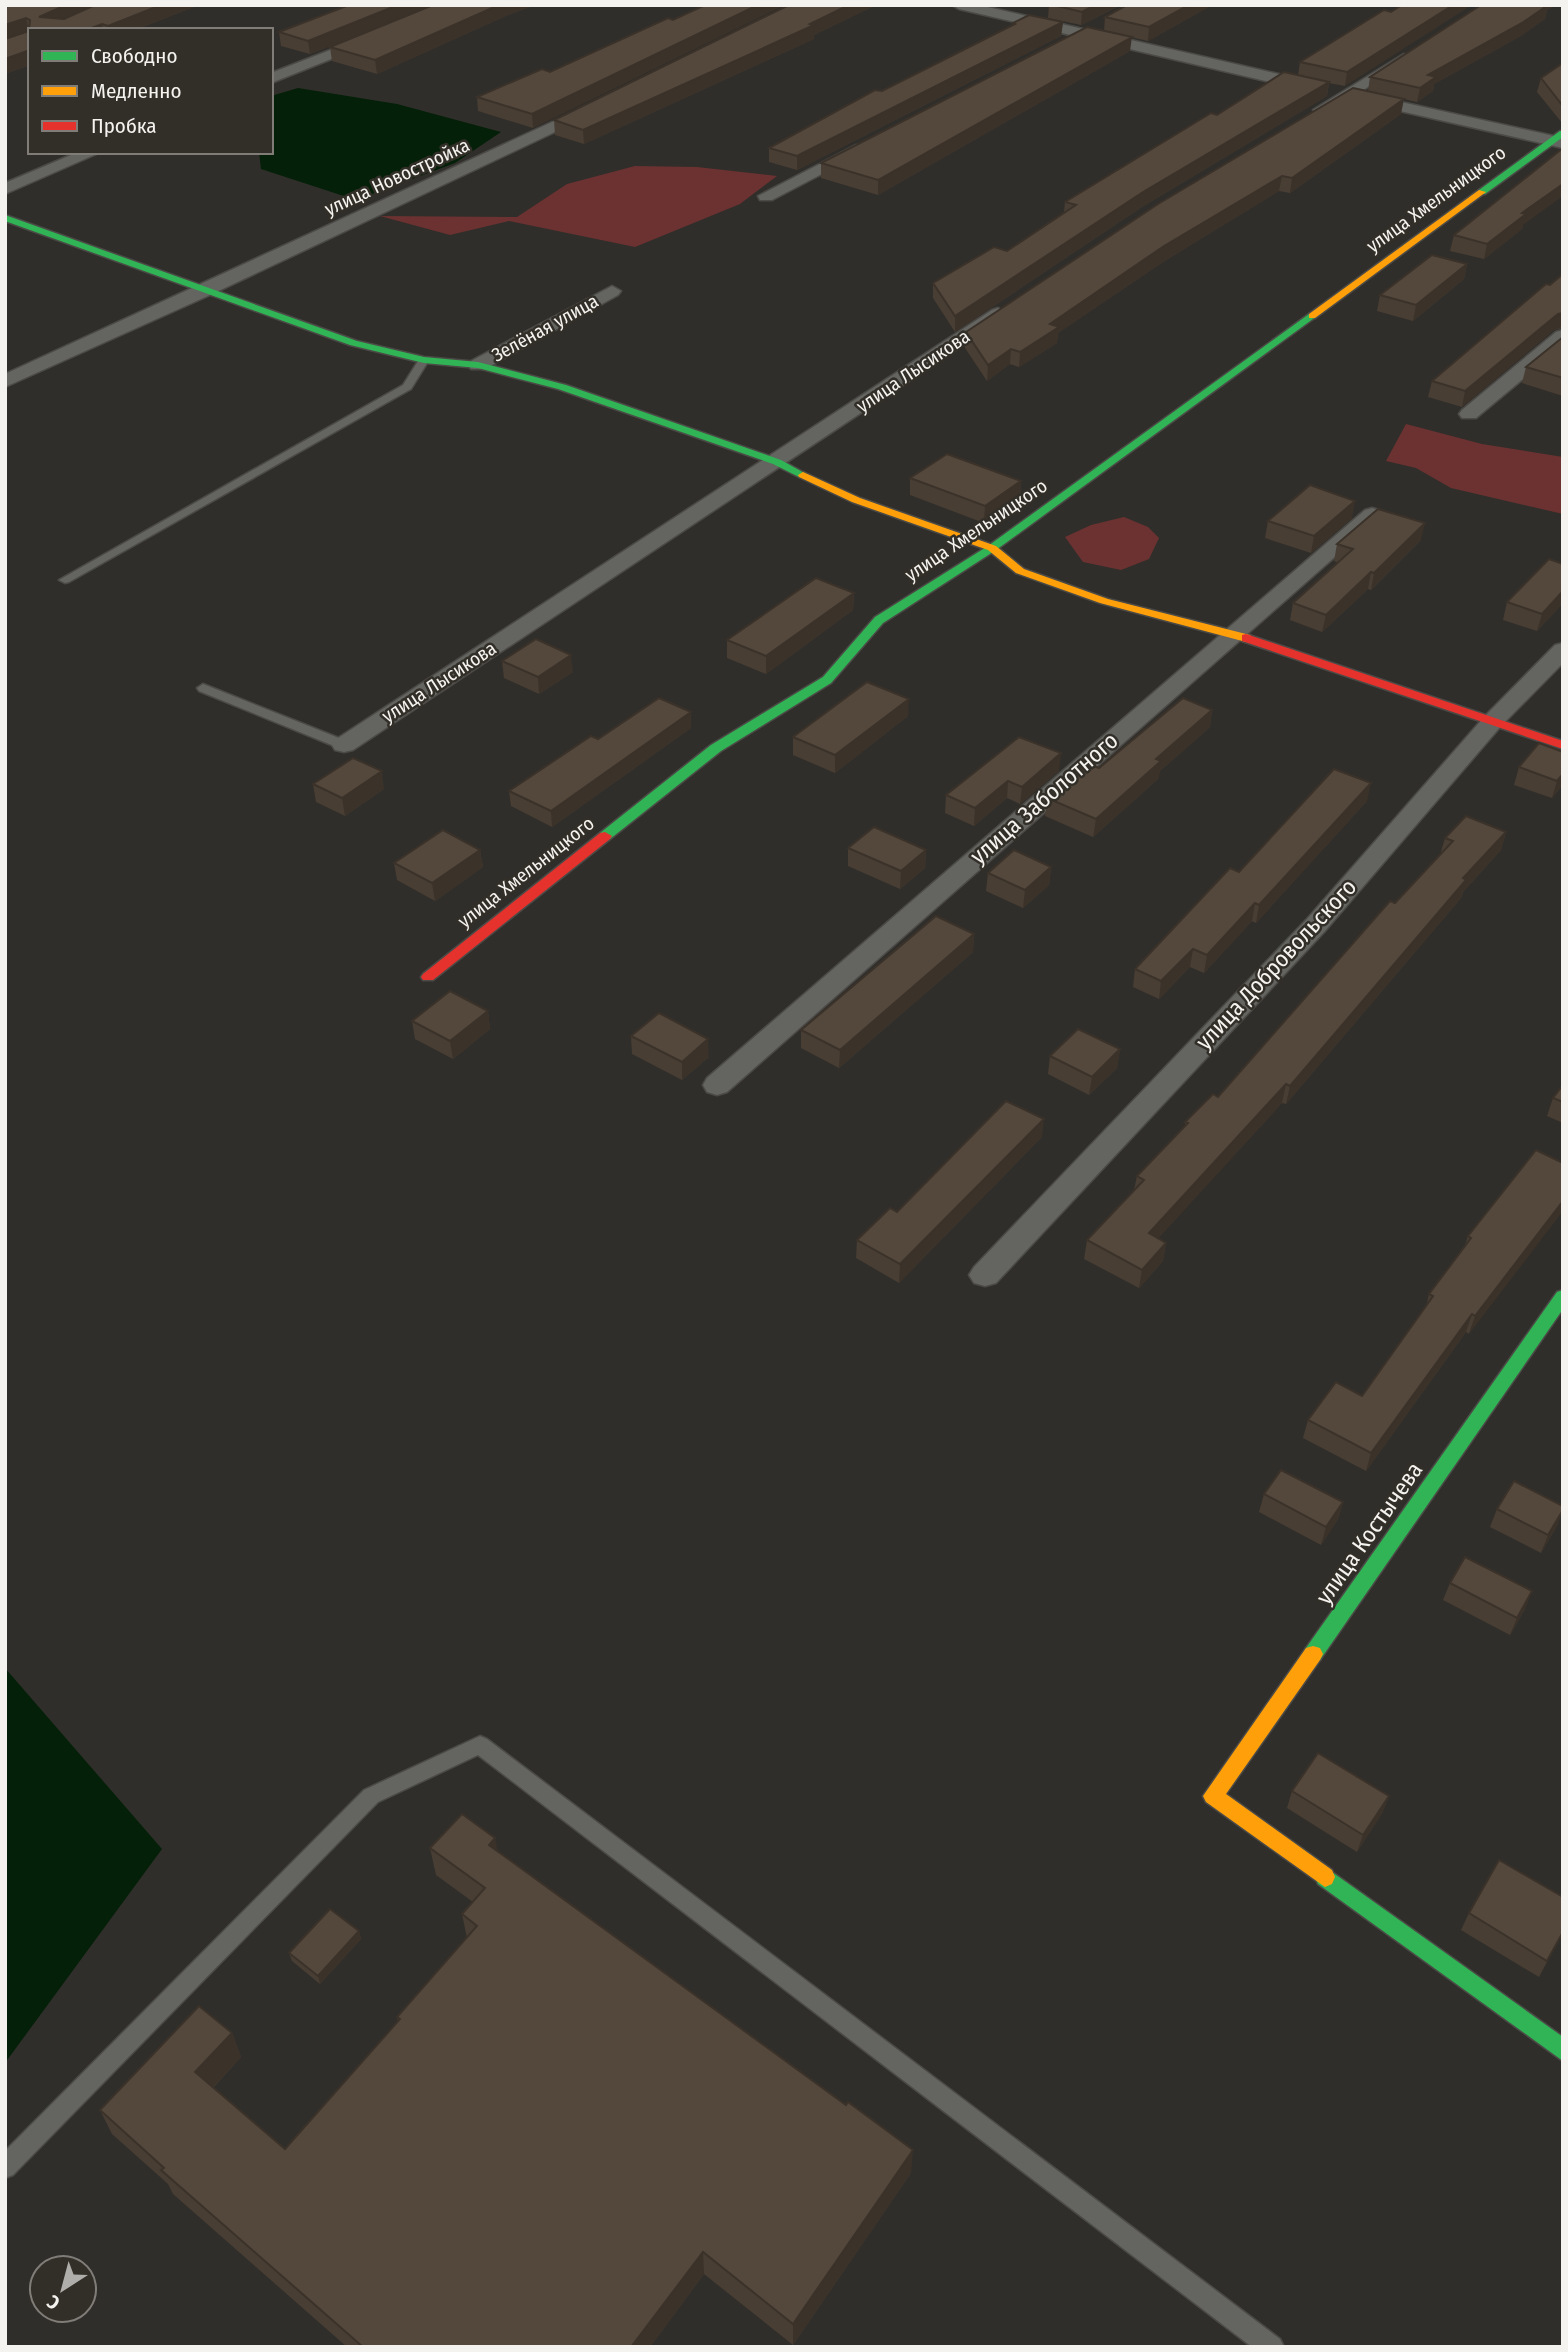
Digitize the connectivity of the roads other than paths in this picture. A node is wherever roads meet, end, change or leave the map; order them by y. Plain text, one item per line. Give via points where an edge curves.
1 (959, 5) edge
2 (1106, 22) edge
3 (1086, 32) junction
4 (381, 34) edge
5 (1061, 45) edge
6 (1417, 50) edge
7 (273, 77) edge
8 (1346, 94) junction
9 (604, 102) edge
10 (1300, 122) edge
11 (1559, 139) edge
12 (864, 146) edge
13 (88, 154) edge
14 (5, 189) edge
15 (766, 196) dead end
16 (5, 218) edge
17 (204, 291) junction
18 (612, 291) dead end
19 (1010, 306) edge
20 (1563, 336) edge
21 (424, 360) junction
22 (478, 365) junction
23 (5, 381) edge
24 (1469, 414) dead end
25 (777, 462) junction
26 (1372, 514) edge
27 (992, 548) junction
28 (65, 580) dead end
29 (1233, 633) junction
30 (1563, 650) edge
31 (204, 688) dead end
32 (1493, 721) junction
33 (344, 745) joint
34 (1563, 745) edge
35 (428, 977) dead end
36 (717, 1085) dead end
37 (985, 1275) dead end
38 (1563, 1296) edge
39 (1563, 2049) edge
40 (5, 2167) edge
41 (1272, 2347) edge

1 - 3 street
2 - 3 street
3 - 5 street
3 - 8 street
4 - 7 street
6 - 8 street
8 - 10 street
8 - 11 street
9 - 17 street, улица Новостройка
11 - 27 street, улица Хмельницкого
12 - 15 street
13 - 14 street
16 - 17 street
17 - 21 street via 354,342
17 - 23 street, улица Новостройка
18 - 22 street, Зелёная улица
19 - 25 street, улица Лысикова
20 - 24 street
21 - 22 street
21 - 28 lane via 407,387
22 - 25 street via 562,387
25 - 27 street via 856,500
25 - 33 street, улица Лысикова
26 - 29 street, улица Заболотного
27 - 29 street via 1020,571 1092,597
27 - 35 street, улица Хмельницкого via 879,620 827,680 716,748
29 - 32 street
29 - 36 street, улица Заболотного
30 - 32 street, улица Добровольского
31 - 33 lane
32 - 34 street
32 - 37 street, улица Добровольского via 1316,925
38 - 39 street, улица Костычева via 1213,1796
40 - 41 lane via 370,1796 480,1745

